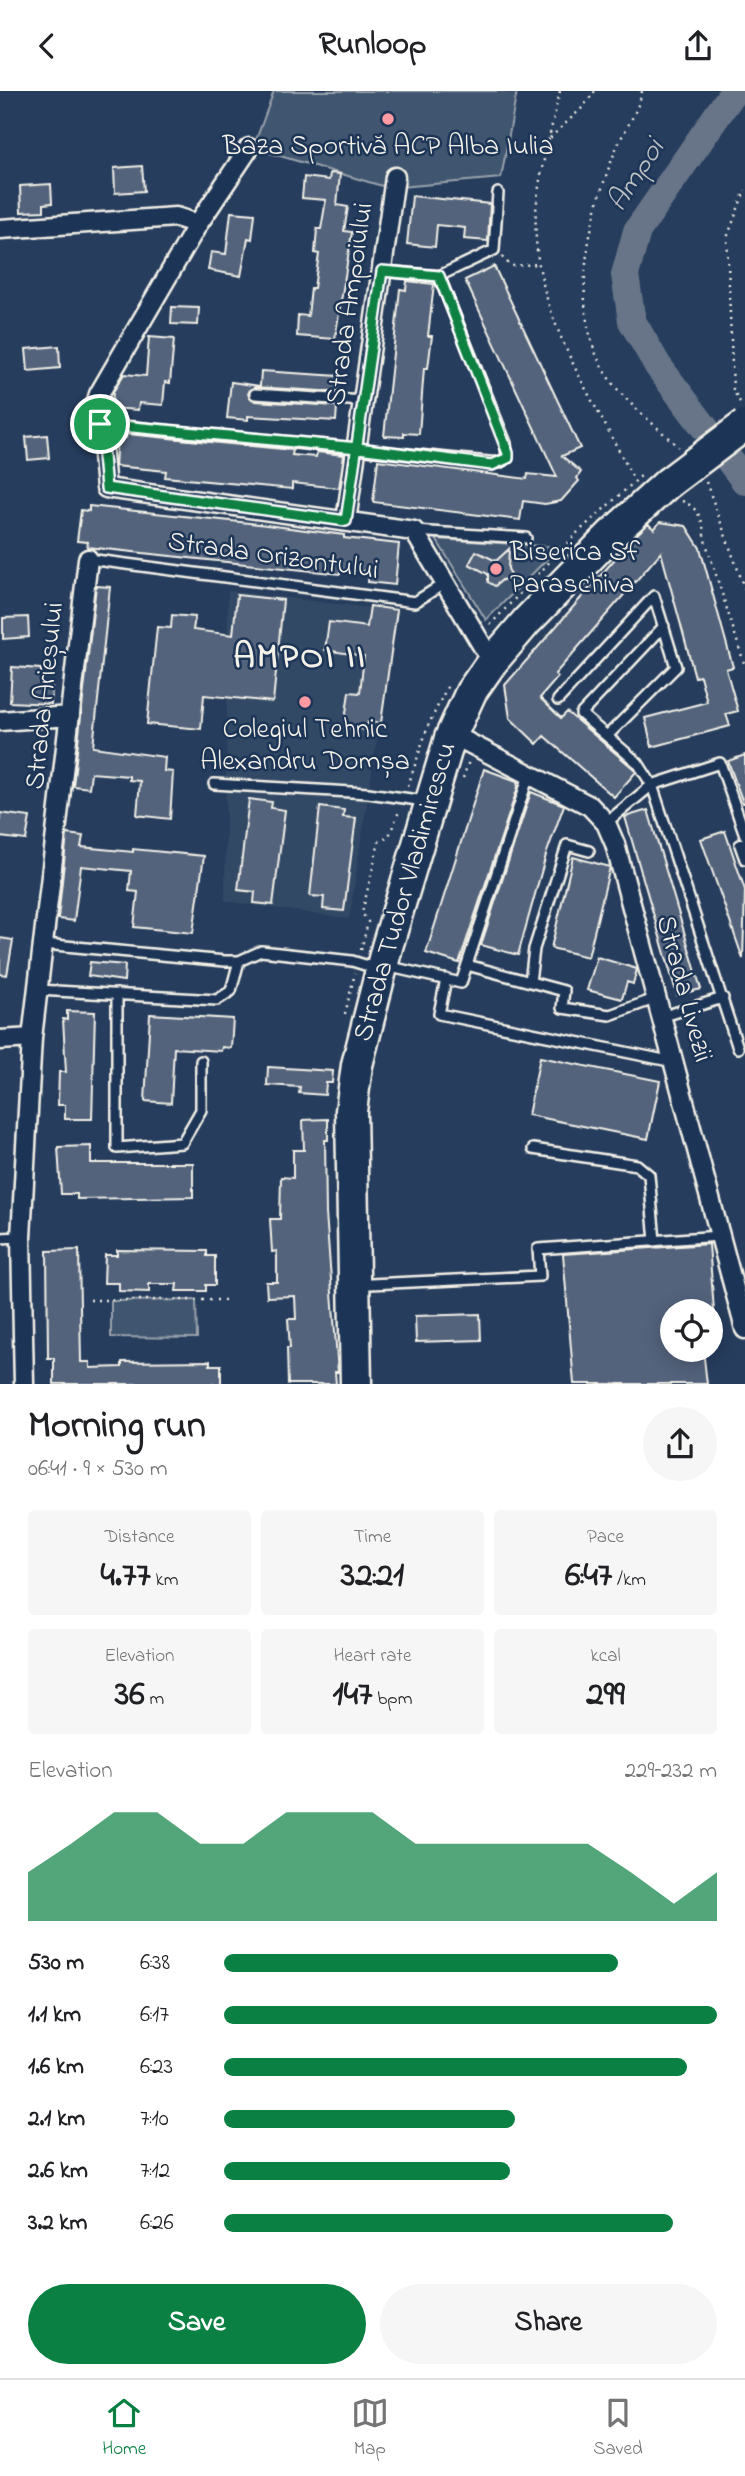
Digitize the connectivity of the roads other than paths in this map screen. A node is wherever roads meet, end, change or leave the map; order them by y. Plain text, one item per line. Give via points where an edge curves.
1 (250, 148) dead end
2 (395, 177) dead end
3 (498, 193) dead end
4 (198, 224) junction
5 (0, 229) edge
6 (382, 271) junction
7 (439, 276) junction
8 (256, 394) dead end
9 (364, 401) junction
10 (100, 424) junction
11 (745, 425) edge
12 (745, 442) edge
13 (358, 448) junction
14 (673, 492) junction
15 (346, 521) junction
16 (414, 531) junction
17 (526, 538) dead end
18 (88, 559) joint
19 (445, 583) junction
20 (664, 626) junction
21 (492, 662) junction
22 (558, 700) dead end
23 (70, 716) junction
24 (0, 721) edge
25 (607, 736) junction
26 (470, 743) junction
27 (529, 775) junction
28 (214, 785) dead end
29 (652, 785) junction
30 (430, 802) junction
31 (606, 823) junction
32 (745, 835) edge
33 (745, 843) edge
34 (589, 851) dead end
35 (745, 859) edge
36 (44, 944) junction
37 (239, 961) junction
38 (467, 965) junction
39 (388, 969) junction
40 (446, 979) junction
41 (530, 982) junction
42 (38, 990) junction
43 (117, 994) junction
44 (658, 997) junction
45 (723, 998) junction
46 (664, 1016) junction
47 (745, 1027) edge
48 (733, 1031) junction
49 (32, 1038) junction
50 (0, 1040) edge
51 (738, 1048) dead end
52 (201, 1061) dead end
53 (676, 1063) junction
54 (533, 1149) dead end
55 (720, 1236) junction
56 (22, 1237) junction
57 (0, 1238) edge
58 (654, 1241) junction
59 (370, 1284) junction
60 (745, 1329) edge
61 (24, 1384) edge
62 (356, 1384) edge
63 (373, 1384) edge

1 - 4 street
2 - 6 street, Strada Ampoiului
3 - 7 lane via 494,250
4 - 5 street via 176,217
4 - 10 street via 99,394 93,414
6 - 7 lane
6 - 9 street, Strada Ampoiului
7 - 13 lane via 508,458 492,465
8 - 9 lane
9 - 13 street, Strada Ampoiului
10 - 13 lane
10 - 15 street, Strada Orizontului via 106,488
11 - 14 main road, bridge
12 - 14 main road
13 - 15 street, Strada Ampoiului
14 - 21 main road, Strada Tudor Vladimirescu via 574,572
14 - 26 main road, Strada Tudor Vladimirescu via 538,628 484,697
15 - 16 street, Strada Orizontului
16 - 17 lane, Strada Orizontului
16 - 19 street, Strada Orizontului
18 - 19 lane, Strada Orizontului via 415,603
18 - 23 street, Strada Arieșului
19 - 21 street, Strada Orizontului
20 - 22 lane via 654,596
20 - 25 lane via 676,667
20 - 25 lane via 581,714
21 - 30 main road, Strada Tudor Vladimirescu via 459,716
23 - 24 street
23 - 36 street, Strada Arieșului
25 - 29 lane via 638,763
26 - 27 street, Strada Livezii
26 - 39 main road, Strada Tudor Vladimirescu
27 - 31 street, Strada Livezii via 590,806
27 - 38 lane
28 - 30 lane via 368,793
29 - 31 lane
29 - 32 lane via 720,763
29 - 45 lane
30 - 39 main road, Strada Tudor Vladimirescu
31 - 44 street, Strada Livezii
33 - 35 lane via 740,845
34 - 41 lane via 567,845 534,949
36 - 37 lane
36 - 42 street, Strada Arieșului
37 - 39 lane via 261,951
37 - 43 lane via 231,991 217,1000
38 - 40 lane via 461,983
38 - 41 lane
39 - 40 lane
39 - 59 main road, Strada Tudor Vladimirescu via 369,1090
39 - 62 main road, Strada Tudor Vladimirescu via 360,1046 351,1111
40 - 53 lane via 439,1014
41 - 44 lane via 564,991 562,1008 610,1015
42 - 43 lane
42 - 49 street, Strada Arieșului
43 - 52 lane via 117,1148 182,1143 201,1110
44 - 46 street, Strada Livezii
45 - 46 lane
45 - 48 lane
46 - 53 street, Strada Livezii
47 - 48 lane
48 - 51 lane
49 - 50 street
49 - 56 street, Strada Arieșului
53 - 55 street, Strada Livezii
54 - 58 lane via 637,1165 649,1175
55 - 58 lane
55 - 60 street, Strada Livezii
56 - 57 lane
56 - 61 street, Strada Arieșului
58 - 59 lane via 538,1249 540,1276
59 - 63 main road, Strada Tudor Vladimirescu

